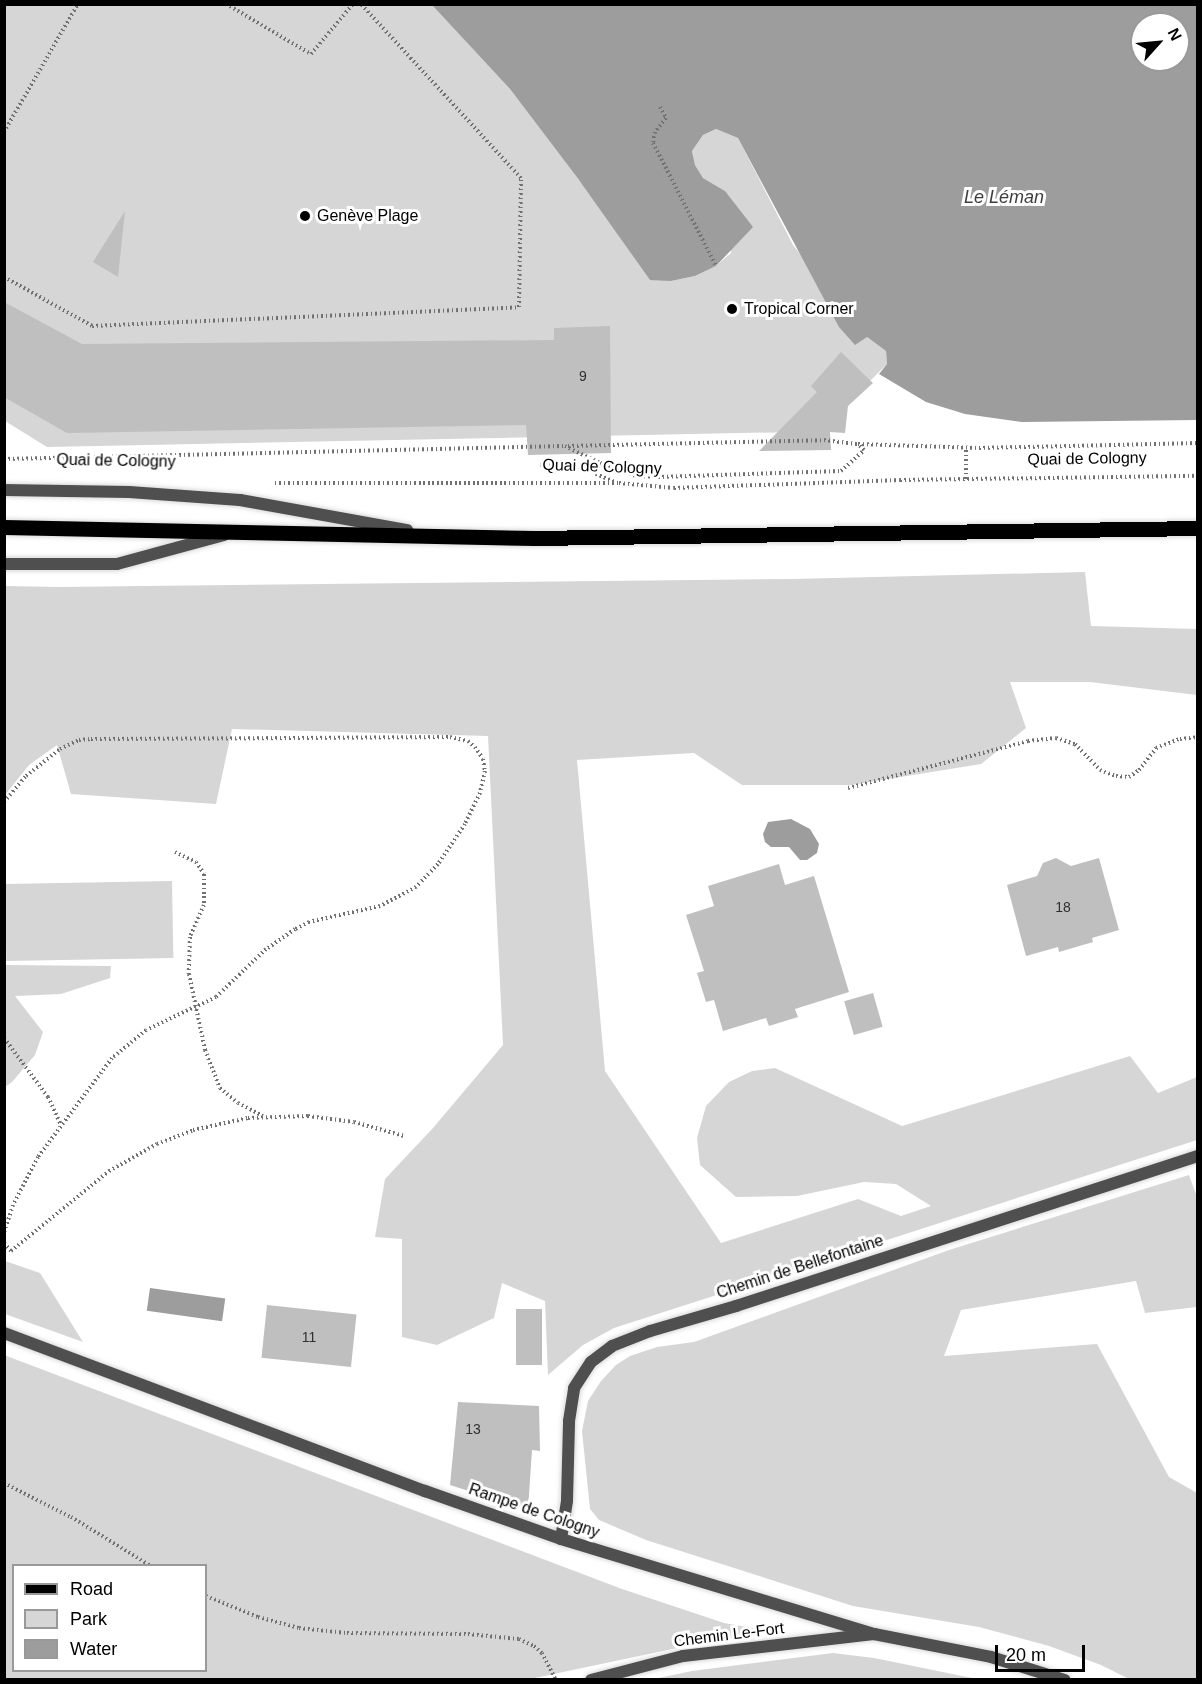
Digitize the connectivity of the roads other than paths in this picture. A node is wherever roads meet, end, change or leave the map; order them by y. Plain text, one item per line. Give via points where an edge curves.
1 (4, 490) edge
2 (4, 527) edge
3 (1197, 528) edge
4 (234, 532) junction
5 (435, 536) junction
6 (4, 564) edge
7 (1197, 1156) edge
8 (4, 1333) edge
9 (561, 1539) junction
10 (874, 1634) junction
11 (591, 1680) edge
12 (1065, 1680) edge

1 - 5 street via 129,492 240,500
2 - 4 main road
3 - 5 main road via 534,538
4 - 5 main road
4 - 6 street via 117,564
7 - 9 street, Chemin de Bellefontaine via 612,1346 591,1362 574,1388
8 - 9 street, Rampe de Cologny
9 - 10 street, Rampe de Cologny
10 - 11 street, Chemin Le-Fort via 683,1656
10 - 12 street, Rampe de Cologny via 992,1657

